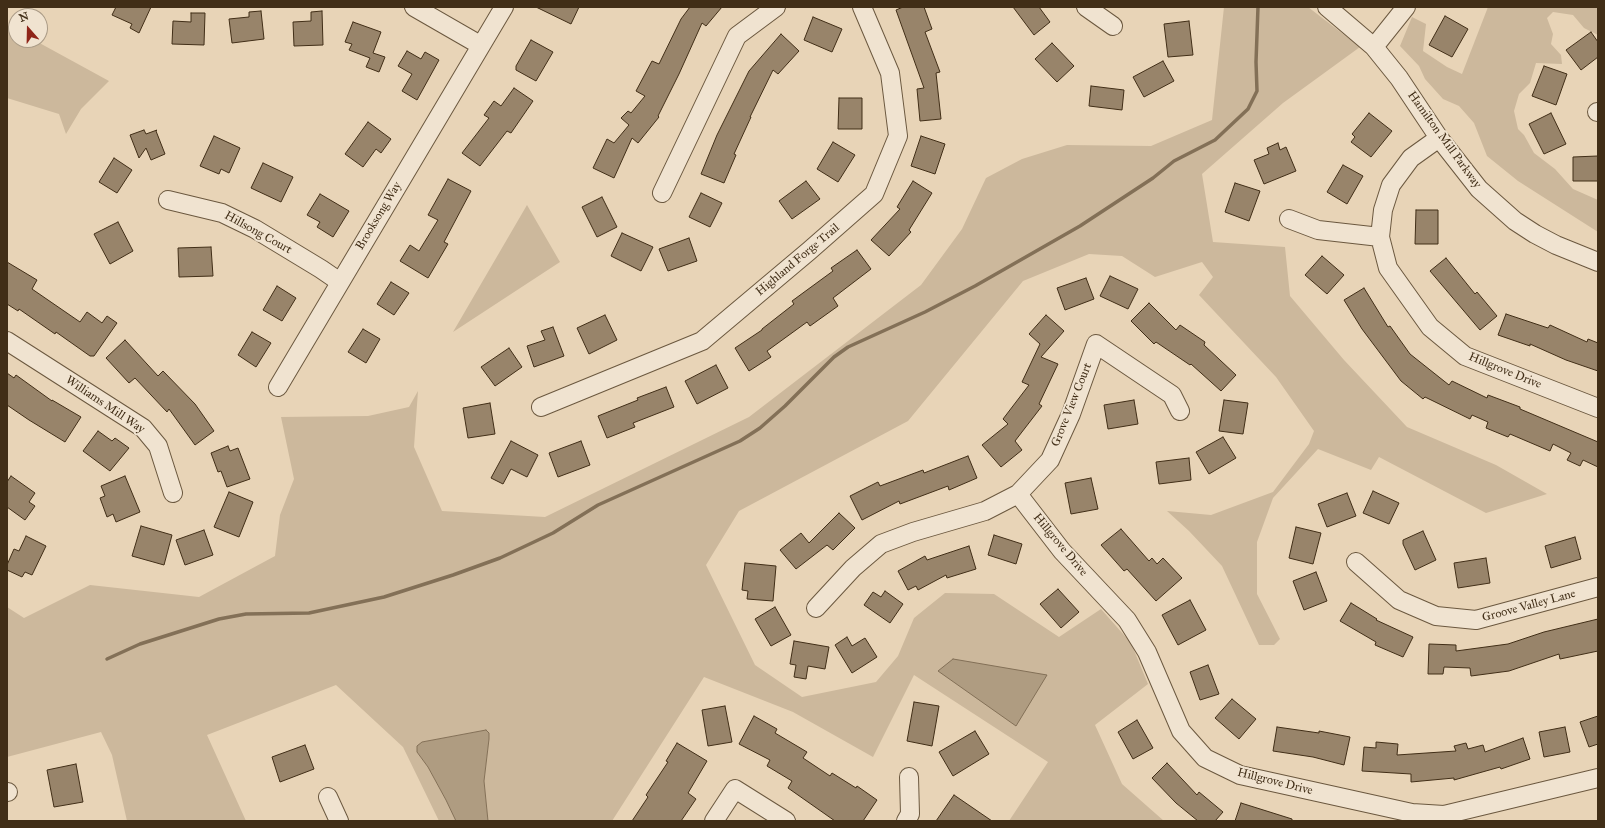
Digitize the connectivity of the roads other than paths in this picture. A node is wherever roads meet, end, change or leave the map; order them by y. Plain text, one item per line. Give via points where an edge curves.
1 (414, 7) edge
2 (504, 7) edge
3 (776, 7) edge
4 (862, 7) edge
5 (1086, 7) edge
6 (1327, 7) edge
7 (1406, 7) edge
8 (1113, 26) dead end
9 (480, 45) junction
10 (1374, 47) junction
11 (1439, 138) junction
12 (662, 193) dead end
13 (168, 200) dead end
14 (1289, 218) dead end
15 (1380, 238) junction
16 (1598, 262) edge
17 (340, 282) junction
18 (7, 341) edge
19 (278, 387) dead end
20 (541, 407) dead end
21 (1598, 408) edge
22 (1180, 411) dead end
23 (173, 493) dead end
24 (1018, 494) junction
25 (1356, 562) dead end
26 (1598, 587) edge
27 (816, 608) dead end
28 (909, 777) dead end
29 (1598, 778) edge
30 (328, 797) dead end
31 (339, 821) edge
32 (714, 821) edge
33 (786, 821) edge
34 (906, 821) edge

1 - 9 street
2 - 9 street, Brooksong Way
3 - 12 street via 737,36
4 - 20 street, Highland Forge Trail via 890,73 898,136 874,194 702,340
5 - 8 street
6 - 10 street, Hamilton Mill Parkway
7 - 10 street
9 - 17 street, Brooksong Way
10 - 11 street, Hamilton Mill Parkway via 1399,78
11 - 15 street, Hillgrove Drive via 1411,158 1391,185 1383,210
11 - 16 street, Hamilton Mill Parkway via 1479,189 1515,221 1556,245
13 - 17 street, Hillsong Court via 222,213 255,229
14 - 15 street via 1318,230
15 - 21 street, Hillgrove Drive via 1388,268 1430,327 1444,340 1465,356
17 - 19 street, Brooksong Way
18 - 23 street, Williams Mill Way via 143,428 158,446
22 - 24 street, Grove View Court via 1172,395 1096,344 1071,414 1050,460
24 - 27 street, Grove View Court via 985,511 881,544 853,568
24 - 29 street, Hillgrove Drive via 1062,551 1128,620 1147,652 1181,731 1205,758 1240,776 1412,813 1444,815
25 - 26 street, Groove Valley Lane via 1399,600 1436,616 1476,620
28 - 34 street via 910,814
30 - 31 street
32 - 33 street via 735,789

